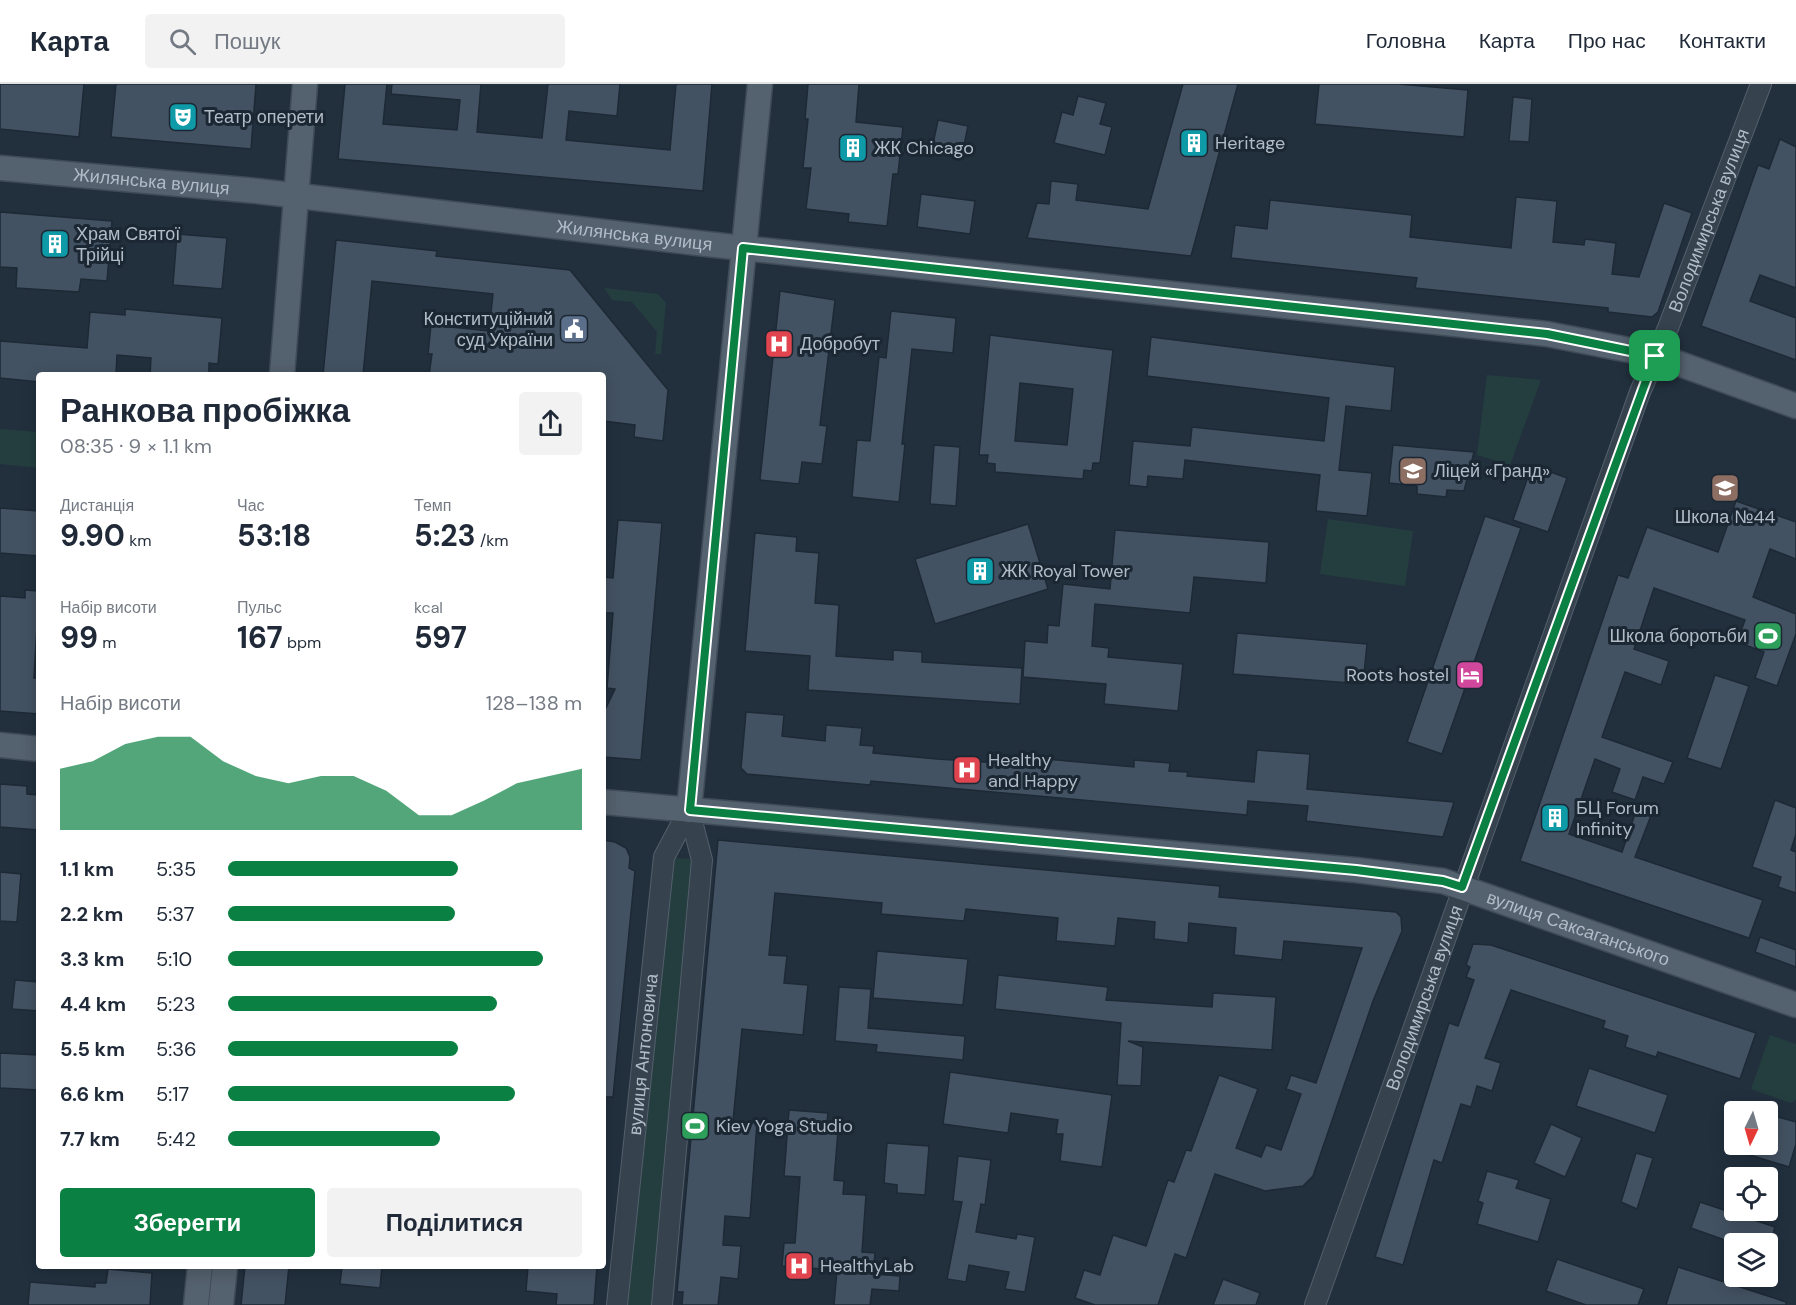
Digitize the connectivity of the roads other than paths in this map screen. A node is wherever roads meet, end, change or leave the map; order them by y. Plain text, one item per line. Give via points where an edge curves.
1 (304, 84) edge
2 (760, 84) edge
3 (1761, 84) edge
4 (0, 168) edge
5 (296, 196) junction
6 (743, 248) junction
7 (1655, 356) junction
8 (282, 372) edge
9 (1796, 406) edge
10 (0, 745) edge
11 (36, 748) edge
12 (606, 802) edge
13 (690, 810) junction
14 (1462, 887) junction
15 (1796, 1005) edge
16 (200, 1269) edge
17 (225, 1269) edge
18 (196, 1305) edge
19 (221, 1305) edge
20 (617, 1305) edge
21 (662, 1305) edge
22 (1316, 1305) edge

1 - 5 main road
2 - 6 main road, вулиця Антоновича
3 - 7 street, Володимирська вулиця
4 - 5 main road, Жилянська вулиця
5 - 6 main road, Жилянська вулиця
5 - 8 main road
6 - 7 main road, Жилянська вулиця via 1547,334
6 - 13 main road, вулиця Антоновича
7 - 9 main road, Жилянська вулиця
7 - 14 street, Володимирська вулиця
10 - 11 main road
12 - 13 main road, вулиця Саксаганського
13 - 14 main road, вулиця Саксаганського via 1356,870
13 - 20 street, вулиця Антоновича via 664,857
13 - 21 street, вулиця Антоновича via 702,860
14 - 15 main road, вулиця Саксаганського
14 - 22 street, Володимирська вулиця
16 - 18 main road
17 - 19 main road

